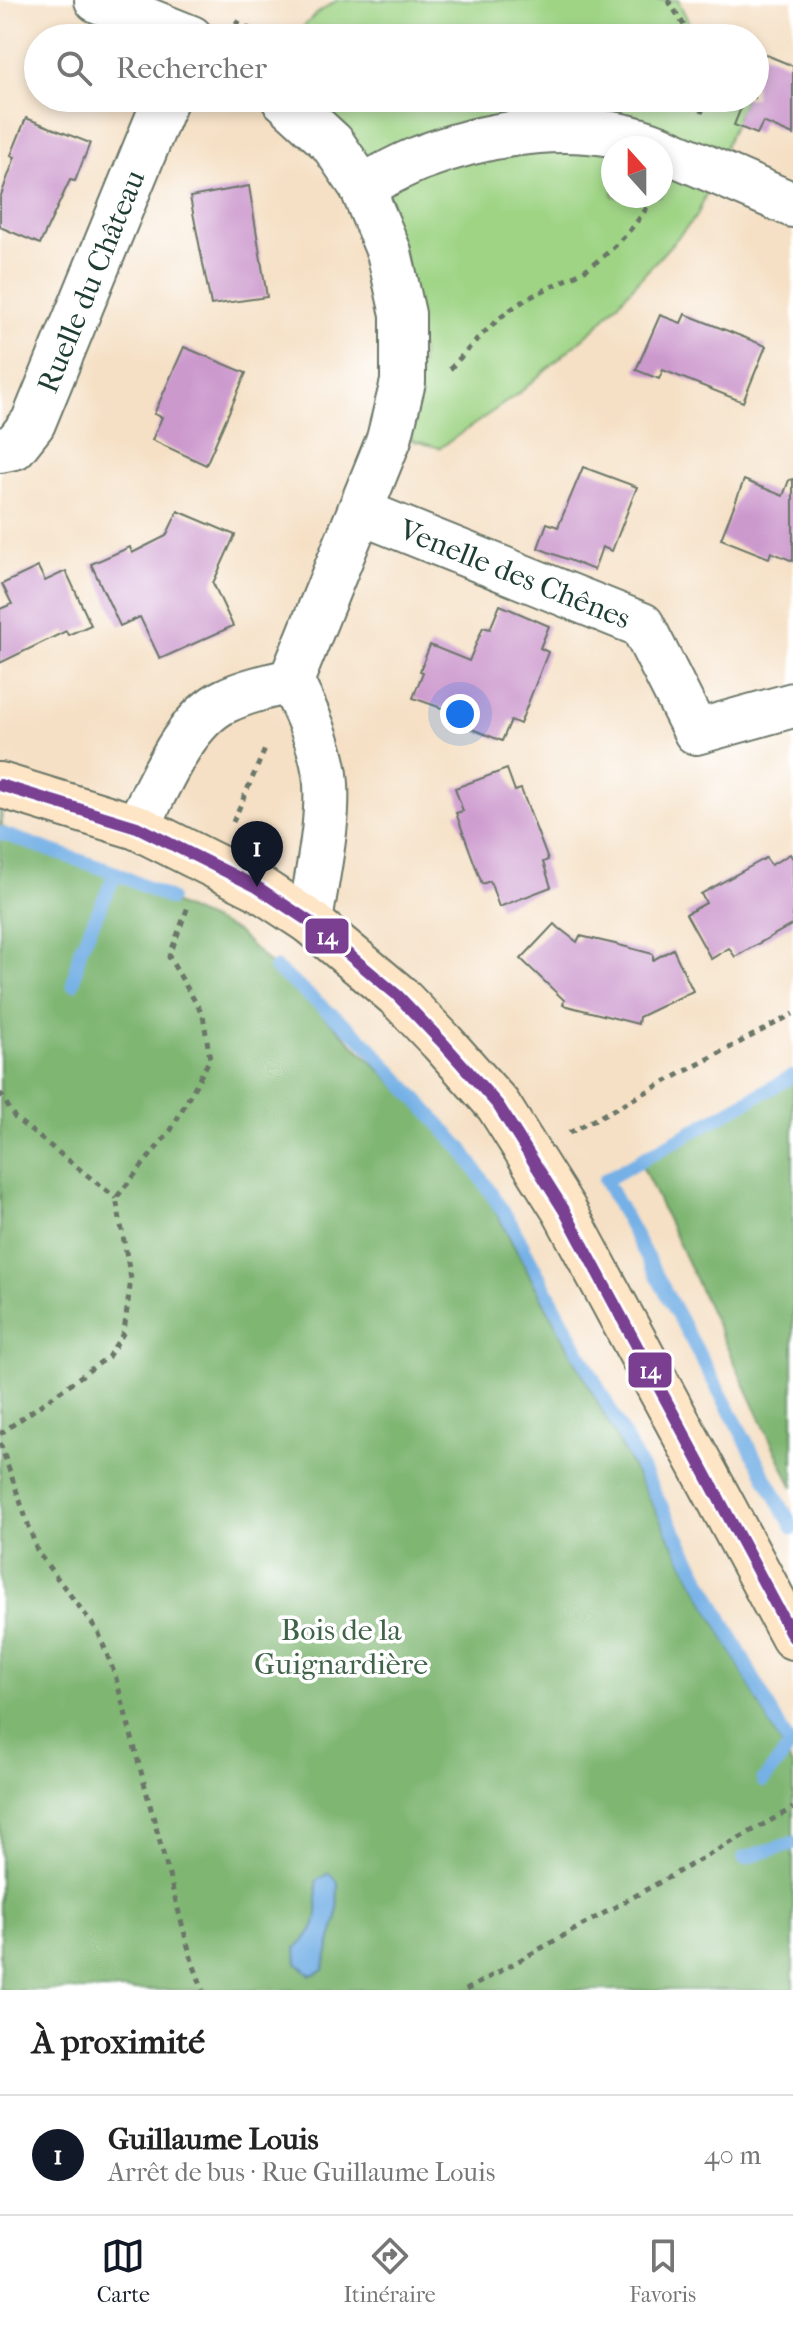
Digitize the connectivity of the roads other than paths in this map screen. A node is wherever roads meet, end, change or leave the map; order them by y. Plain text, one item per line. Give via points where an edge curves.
1 (97, 0) edge
2 (156, 24) edge
3 (160, 112) edge
4 (298, 112) edge
5 (615, 136) edge
6 (673, 153) edge
7 (362, 187) junction
8 (793, 205) edge
9 (0, 450) edge
10 (361, 512) junction
11 (272, 686) junction
12 (793, 705) edge
13 (0, 785) edge
14 (137, 827) junction
15 (310, 922) junction
16 (793, 1637) edge

1 - 2 street
3 - 9 street, Ruelle du Château via 33,423 14,447
4 - 7 street via 332,143
5 - 7 street via 515,132 427,156
6 - 8 street
7 - 10 street via 389,252 403,314 403,382 389,439
10 - 11 street
10 - 12 street, Venelle des Chênes via 642,625 696,732
11 - 14 street via 222,702 201,718
11 - 15 street via 309,717 325,776
13 - 14 street
14 - 15 street via 257,887
15 - 16 street via 397,995 498,1105 564,1210

